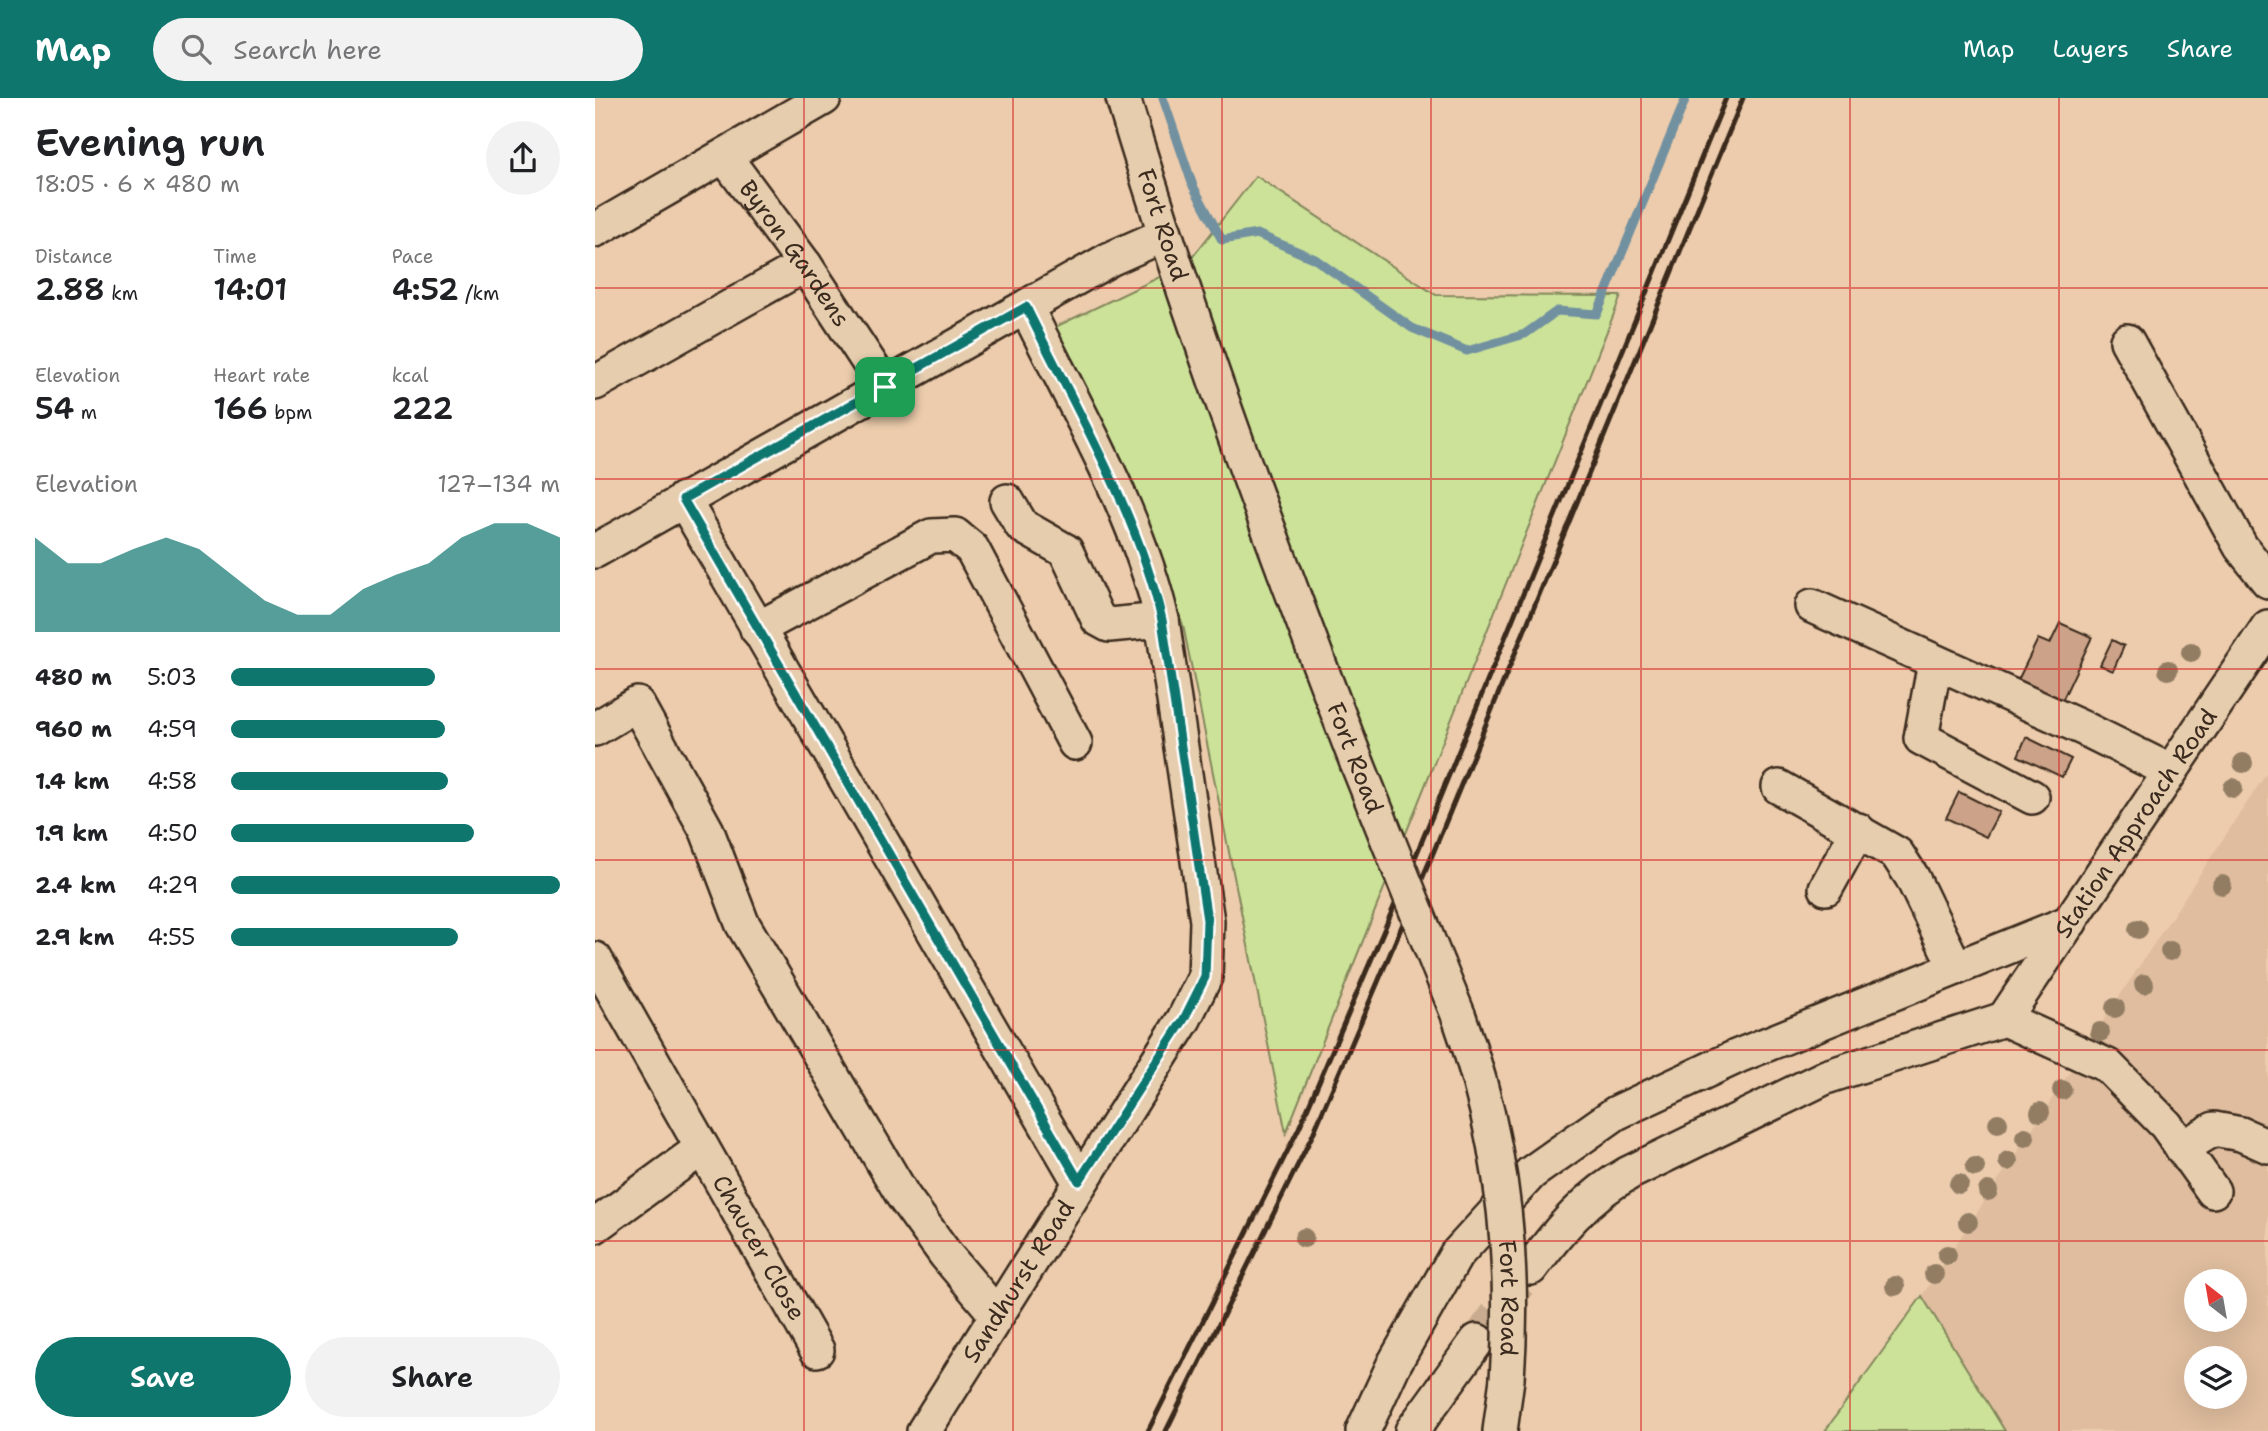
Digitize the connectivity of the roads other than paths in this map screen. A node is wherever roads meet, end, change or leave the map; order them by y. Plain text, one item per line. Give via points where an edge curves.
1 (824, 98) edge
2 (1123, 98) edge
3 (725, 157) junction
4 (595, 230) edge
5 (1164, 234) junction
6 (806, 265) junction
7 (1026, 307) junction
8 (2127, 341) dead end
9 (595, 383) edge
10 (885, 387) junction
11 (683, 499) junction
12 (1007, 500) dead end
13 (595, 551) edge
14 (2268, 581) edge
15 (1812, 606) dead end
16 (1162, 620) junction
17 (2268, 627) edge
18 (757, 629) junction
19 (1935, 662) junction
20 (595, 729) edge
21 (1075, 743) dead end
22 (2170, 771) junction
23 (1779, 787) dead end
24 (2032, 797) dead end
25 (1858, 830) junction
26 (1826, 888) dead end
27 (2070, 922) junction
28 (595, 959) edge
29 (1956, 968) junction
30 (2004, 1019) junction
31 (2268, 1146) edge
32 (702, 1147) junction
33 (2182, 1148) junction
34 (1079, 1181) junction
35 (2213, 1191) dead end
36 (595, 1226) edge
37 (1531, 1268) tunnel mouth
38 (996, 1314) junction
39 (1477, 1341) tunnel mouth
40 (817, 1350) dead end
41 (923, 1431) edge
42 (1363, 1431) edge
43 (1412, 1431) edge
44 (1500, 1431) edge

1 - 3 street, Byron Gardens
2 - 5 street, Fort Road
3 - 4 street, Byron Gardens
3 - 6 street, Byron Gardens
5 - 7 street
5 - 44 street, Fort Road, bridge via 1285,575 1459,1017 1488,1111 1501,1184 1510,1292
6 - 9 street
6 - 10 street, Byron Gardens
7 - 10 street
7 - 16 street, Sandhurst Road via 1136,534 1153,578
8 - 14 street via 2241,547
10 - 11 street
11 - 13 street
11 - 18 street
12 - 16 street via 1022,526 1066,551 1098,619 1109,625
15 - 19 street
16 - 34 street, Sandhurst Road via 1207,920 1205,977 1184,1019
17 - 22 street, Station Approach Road
18 - 21 street via 931,536 955,535 972,548
18 - 34 street
19 - 22 street
19 - 24 street via 1921,738
20 - 38 street via 638,704 706,831 756,947 903,1196
22 - 27 street, Station Approach Road
23 - 25 street
25 - 26 street
25 - 29 street via 1903,861
27 - 29 street
27 - 30 street, Station Approach Road
28 - 32 street, Chaucer Close
29 - 42 street via 1738,1056 1616,1113 1531,1173 1456,1255 1394,1364
30 - 33 street via 2108,1066 2167,1125
30 - 37 street via 1826,1077 1629,1172 1585,1203
31 - 33 street via 2214,1129
32 - 36 street, Chaucer Close
32 - 40 street, Chaucer Close
33 - 35 street
34 - 38 street, Sandhurst Road
38 - 41 street, Sandhurst Road
39 - 43 street

